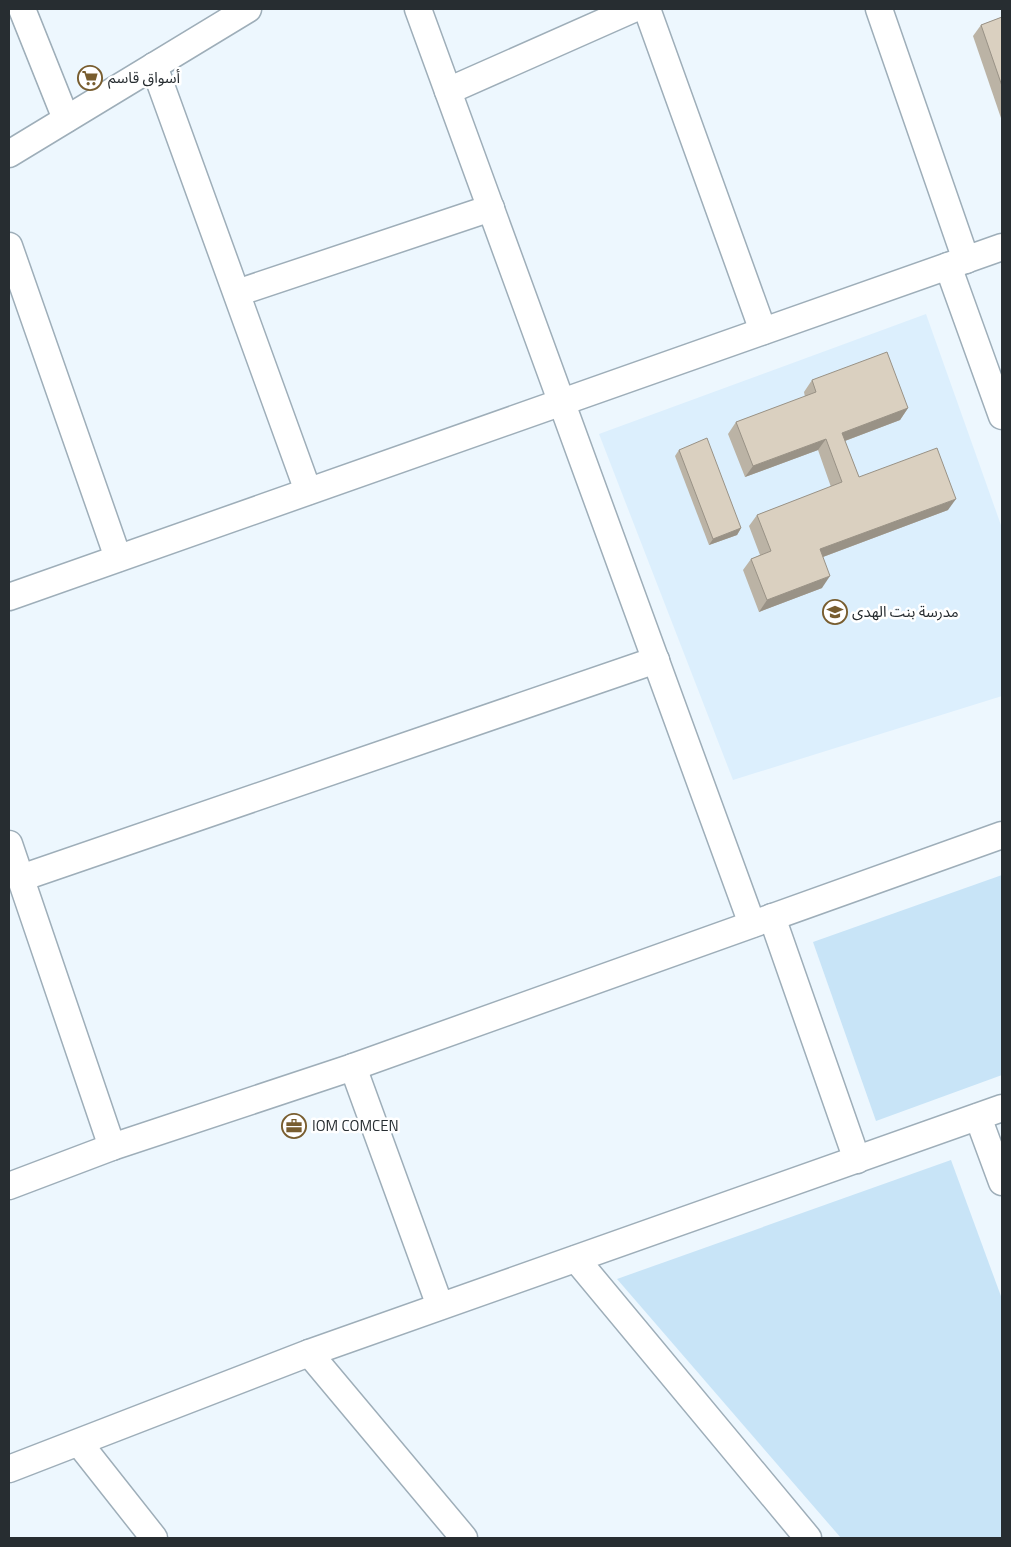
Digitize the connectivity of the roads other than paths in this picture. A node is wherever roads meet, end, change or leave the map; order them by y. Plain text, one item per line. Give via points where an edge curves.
1 (22, 9) edge
2 (248, 9) edge
3 (418, 9) edge
4 (633, 9) edge
5 (647, 9) edge
6 (879, 9) edge
7 (154, 66) junction
8 (448, 91) junction
9 (66, 118) junction
10 (9, 154) edge
11 (491, 208) junction
12 (9, 246) edge
13 (1002, 247) edge
14 (957, 263) junction
15 (237, 293) junction
16 (763, 331) junction
17 (561, 402) junction
18 (1002, 416) edge
19 (308, 491) junction
20 (118, 558) junction
21 (9, 596) edge
22 (656, 660) junction
23 (1002, 835) edge
24 (9, 844) edge
25 (21, 878) junction
26 (762, 921) junction
27 (353, 1067) junction
28 (990, 1113) edge
29 (112, 1147) junction
30 (857, 1160) junction
31 (1002, 1182) edge
32 (9, 1186) edge
33 (576, 1259) junction
34 (440, 1306) junction
35 (309, 1353) junction
36 (79, 1443) junction
37 (9, 1469) edge
38 (154, 1538) edge
39 (464, 1538) edge
40 (808, 1538) edge

1 - 9 street
2 - 7 street
3 - 8 street
4 - 8 street
5 - 16 street
6 - 14 street
7 - 9 street
7 - 15 street
8 - 11 street
9 - 10 street
11 - 15 street
11 - 17 street
12 - 20 street
13 - 14 street
14 - 16 street
14 - 18 street
15 - 19 street
16 - 17 street
17 - 19 street
17 - 22 street
19 - 20 street
20 - 21 street
22 - 25 street
22 - 26 street
23 - 26 street
24 - 25 street
25 - 29 street
26 - 27 street
26 - 30 street
27 - 29 street
27 - 34 street
28 - 30 street
28 - 31 street
29 - 32 street
30 - 33 street
33 - 34 street
33 - 40 street
34 - 35 street
35 - 36 street
35 - 39 street
36 - 37 street
36 - 38 street

